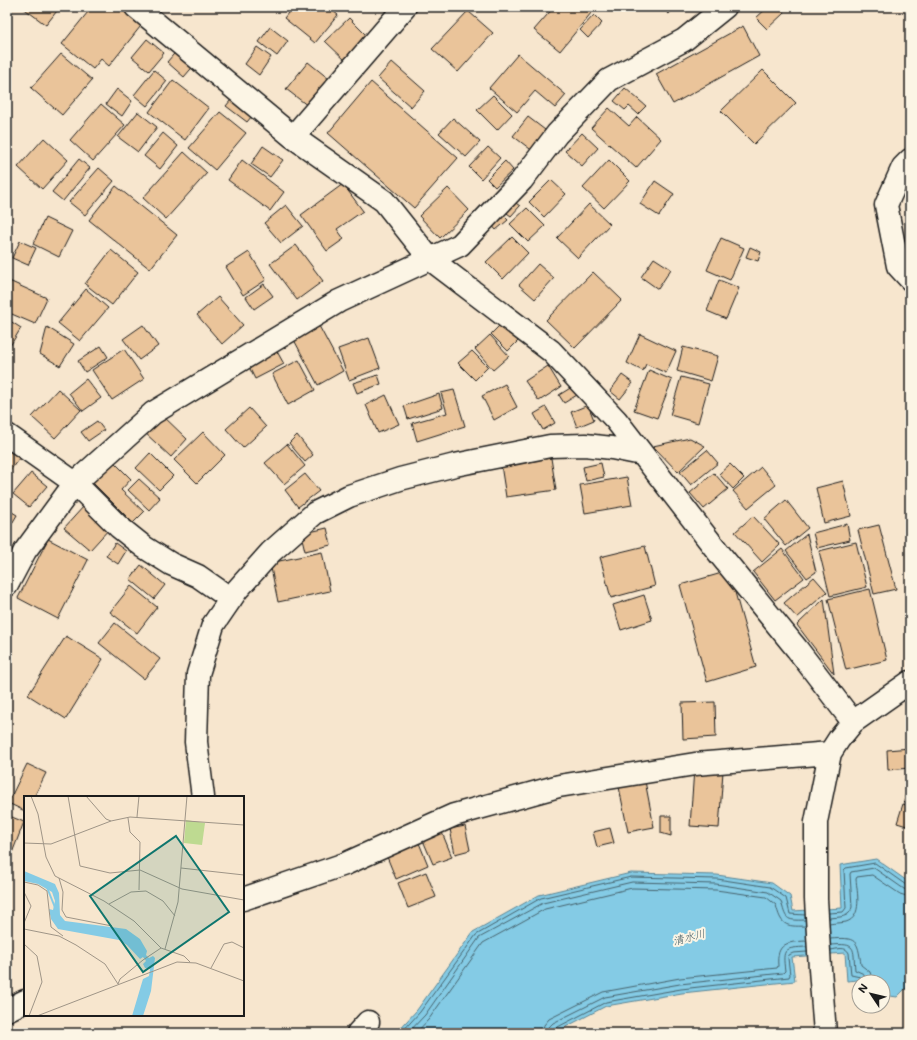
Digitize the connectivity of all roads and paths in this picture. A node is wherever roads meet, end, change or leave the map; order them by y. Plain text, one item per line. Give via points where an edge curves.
1 (136, 7) edge
2 (405, 7) edge
3 (725, 7) edge
4 (293, 137) junction
5 (910, 160) edge
6 (430, 259) junction
7 (910, 279) edge
8 (7, 435) edge
9 (642, 454) junction
10 (75, 483) junction
11 (7, 586) edge
12 (231, 599) junction
13 (910, 682) edge
14 (853, 722) junction
15 (830, 753) junction
16 (204, 796) edge
17 (244, 899) edge
18 (24, 1002) edge
19 (7, 1010) edge
20 (825, 1033) edge

1 - 4 street
2 - 4 street
3 - 6 street via 684,40 609,80 557,134 522,180 460,245
4 - 6 street via 384,201
5 - 7 street via 903,167 886,205 898,266
6 - 9 street via 551,351 616,420
6 - 10 street via 338,301 153,413
8 - 10 street
9 - 12 street via 585,445 550,446 455,465 400,479 349,496 315,513 271,552 236,590
9 - 14 street
10 - 11 street via 25,551
10 - 12 street via 119,527 144,547 171,564 198,576
12 - 16 street via 213,625 198,674 196,742
13 - 14 street
14 - 15 street
15 - 17 street via 695,764 559,786 454,815 345,864
15 - 20 street via 816,822 816,899
18 - 19 street

